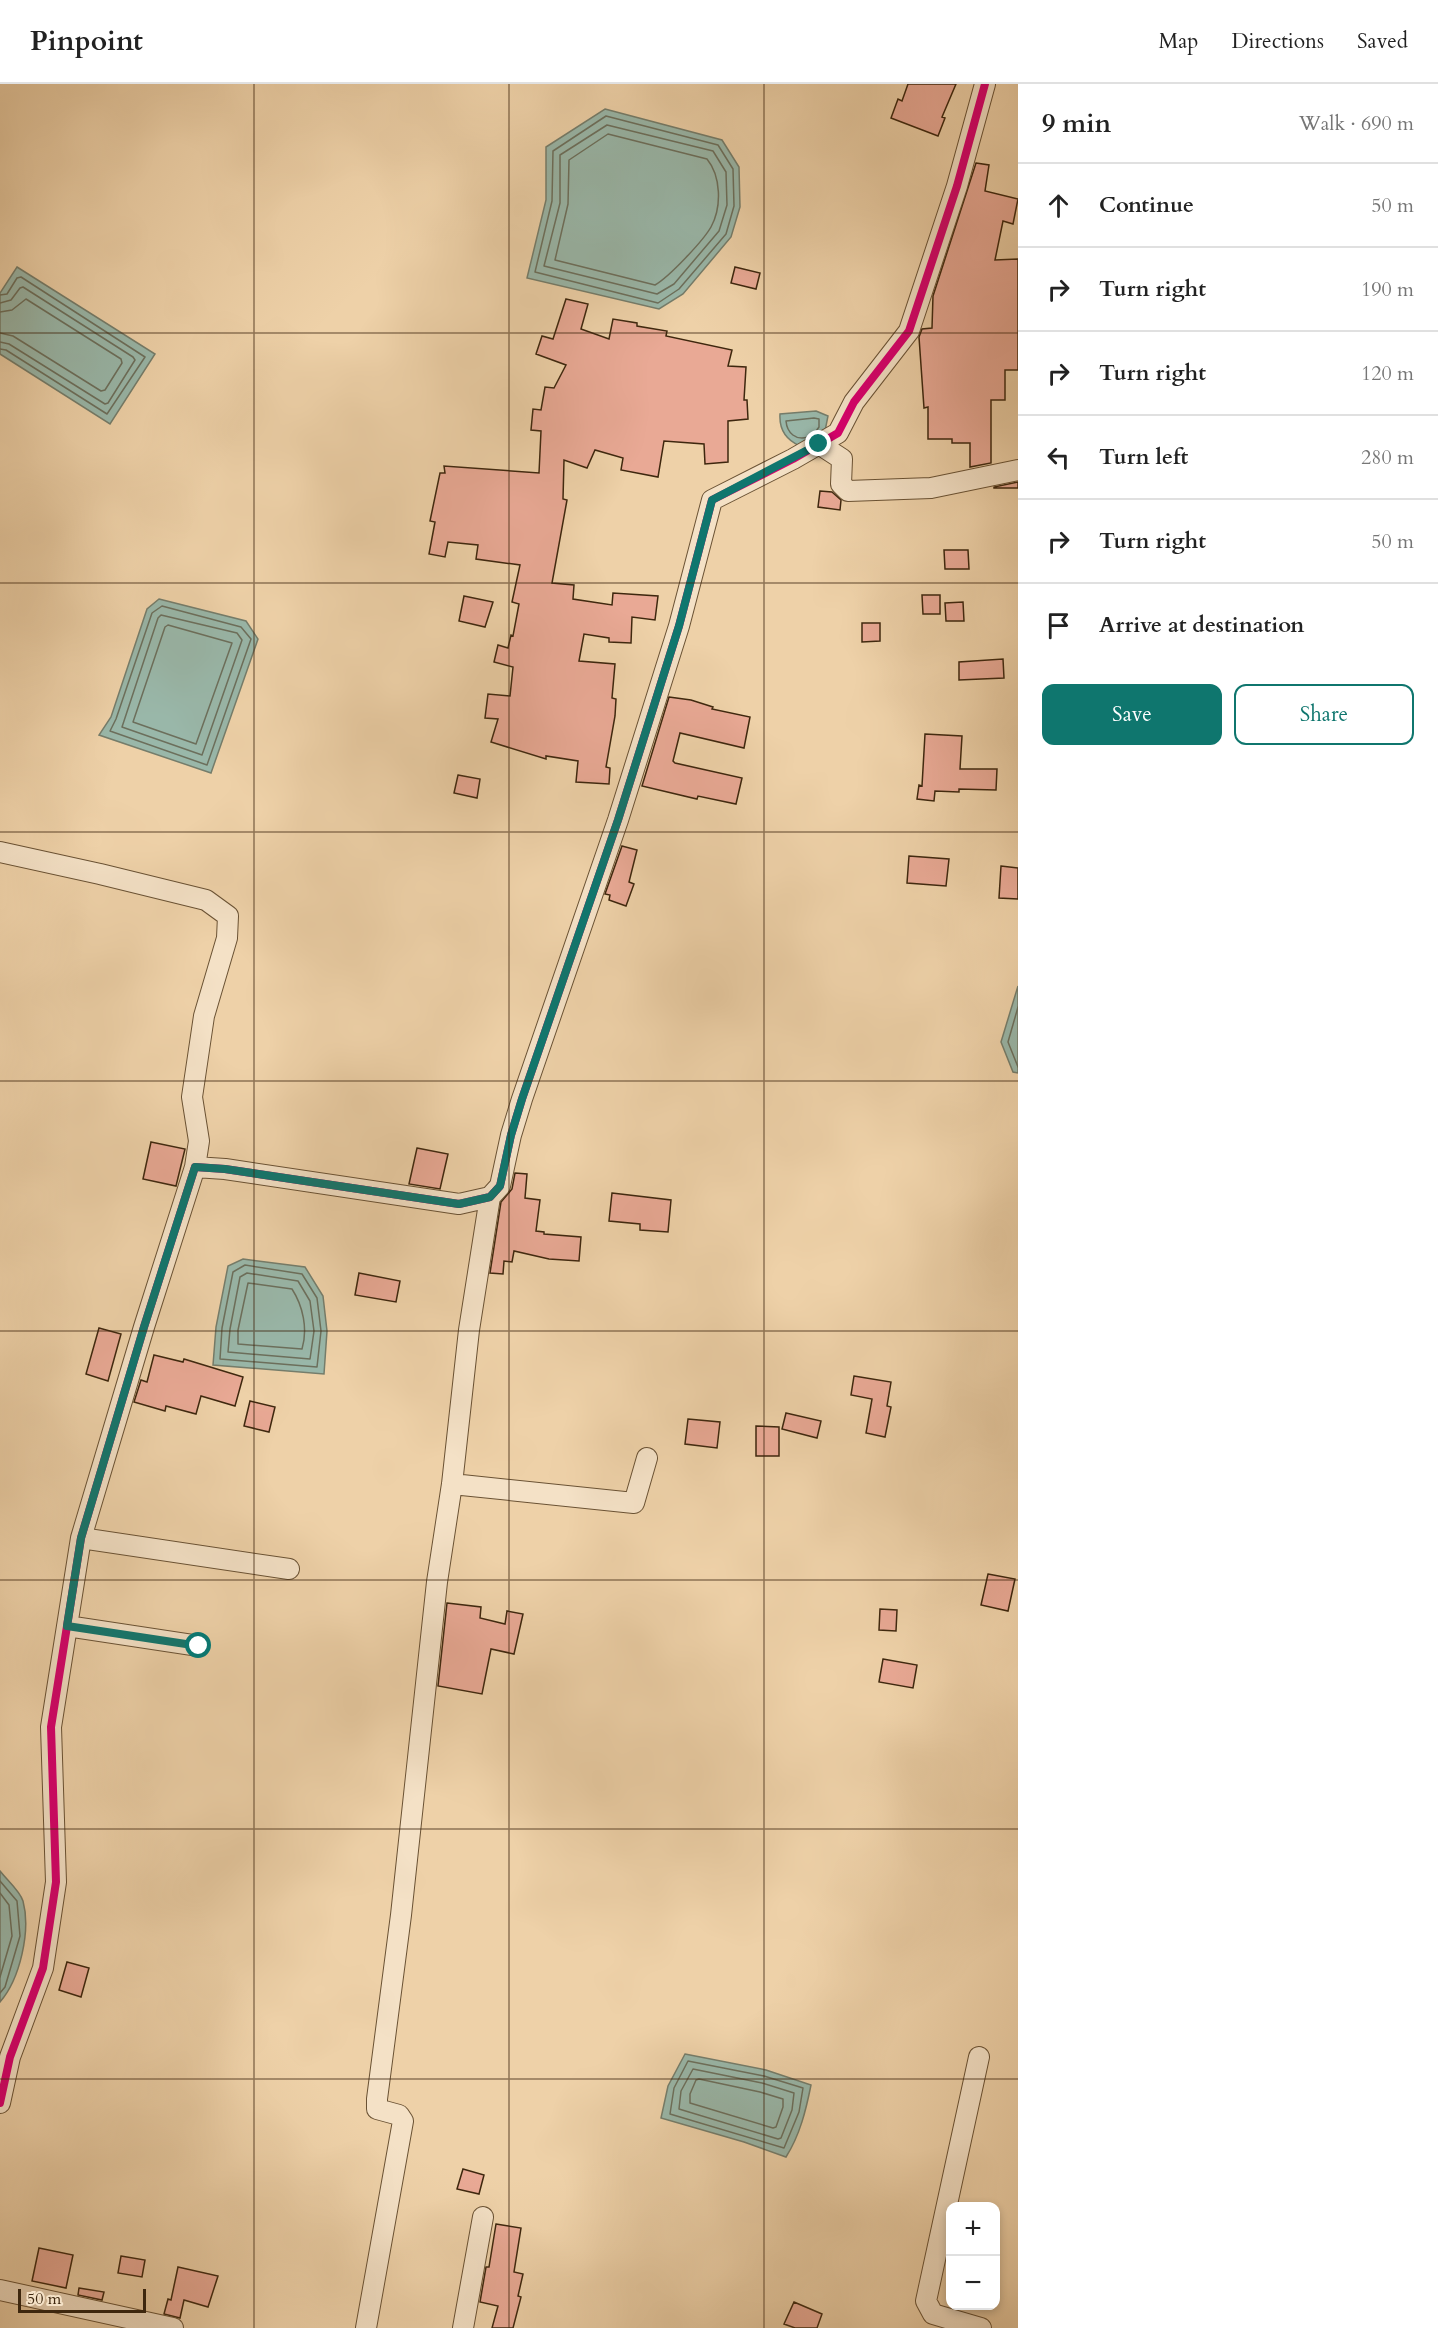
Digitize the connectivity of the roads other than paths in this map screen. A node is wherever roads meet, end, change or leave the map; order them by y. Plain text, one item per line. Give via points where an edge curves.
1 (985, 84) edge
2 (819, 444) junction
3 (1018, 470) edge
4 (0, 852) edge
5 (195, 1167) junction
6 (490, 1197) junction
7 (647, 1458) dead end
8 (452, 1484) junction
9 (81, 1538) junction
10 (290, 1569) dead end
11 (67, 1626) junction
12 (199, 1646) dead end
13 (979, 2058) dead end
14 (0, 2103) edge
15 (483, 2217) dead end
16 (0, 2290) edge
17 (173, 2328) edge
18 (366, 2328) edge
19 (463, 2328) edge
20 (981, 2328) edge

1 - 2 street via 957,186 909,331 854,402 838,433
2 - 3 street via 842,459 841,484 848,491 931,488
2 - 6 street via 712,500 679,626 618,820 522,1099 500,1186
4 - 5 street via 206,900 228,915 227,938 204,1016 192,1097 199,1141
5 - 6 street via 459,1204
5 - 9 street
6 - 8 street via 469,1330
7 - 8 street via 634,1503
8 - 18 street via 377,2099 377,2109 399,2115 403,2121
9 - 10 street
9 - 11 street
11 - 12 street
11 - 14 street via 51,1728 56,1882 43,1968 10,2057
13 - 20 street via 926,2301 933,2314
15 - 19 street
16 - 17 street

